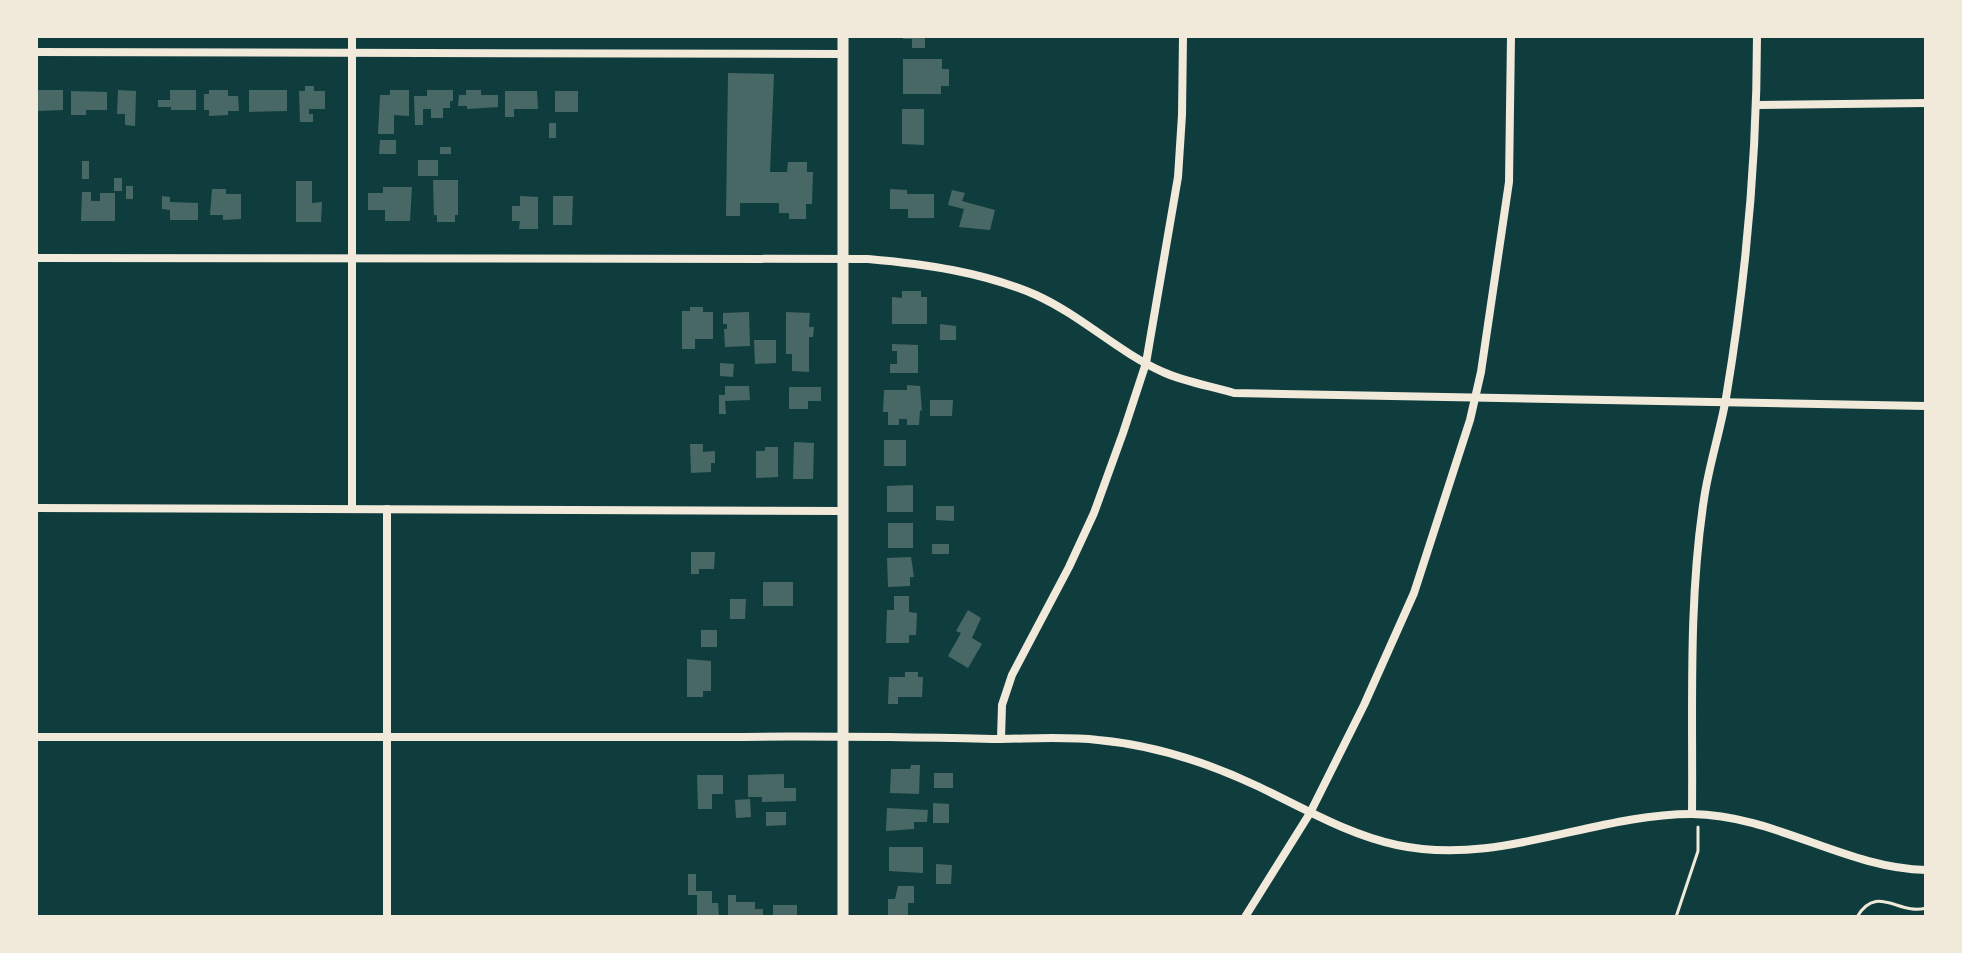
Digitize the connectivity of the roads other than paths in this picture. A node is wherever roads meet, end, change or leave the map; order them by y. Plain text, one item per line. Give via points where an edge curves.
1 (352, 36) edge
2 (843, 36) edge
3 (1183, 36) edge
4 (1511, 36) edge
5 (1757, 36) edge
6 (36, 52) edge
7 (352, 53) junction
8 (843, 54) junction
9 (1926, 103) edge
10 (1757, 105) junction
11 (36, 258) edge
12 (353, 258) junction
13 (844, 259) junction
14 (1146, 363) junction
15 (1476, 397) junction
16 (1725, 401) junction
17 (1926, 406) edge
18 (36, 508) edge
19 (352, 509) junction
20 (387, 509) junction
21 (844, 511) junction
22 (842, 736) junction
23 (36, 737) edge
24 (387, 737) junction
25 (1001, 739) junction
26 (1310, 813) junction
27 (1695, 814) junction
28 (1926, 870) edge
29 (387, 917) edge
30 (843, 917) edge
31 (1245, 917) edge

1 - 7 street
2 - 8 main road
3 - 14 street via 1178,177
4 - 15 street via 1509,182
5 - 10 street
6 - 7 street
7 - 8 street
7 - 12 street
8 - 13 main road
9 - 10 street
10 - 16 street via 1747,256
11 - 12 street
12 - 13 street
12 - 19 street
13 - 14 street via 915,263 987,278 1071,313
13 - 21 main road
14 - 15 street via 1234,393
14 - 25 street via 1094,513 1012,675 1002,705
15 - 16 street
15 - 26 street via 1414,593
16 - 17 street
16 - 27 street via 1697,554
18 - 19 street
19 - 20 street
20 - 21 street
20 - 24 street
21 - 22 main road
22 - 24 street
22 - 25 street
22 - 30 main road
23 - 24 street
24 - 29 street
25 - 26 street via 1097,740 1171,753 1253,784
26 - 27 street via 1403,846 1474,851 1629,819
26 - 31 street
27 - 28 street via 1775,828 1874,862

